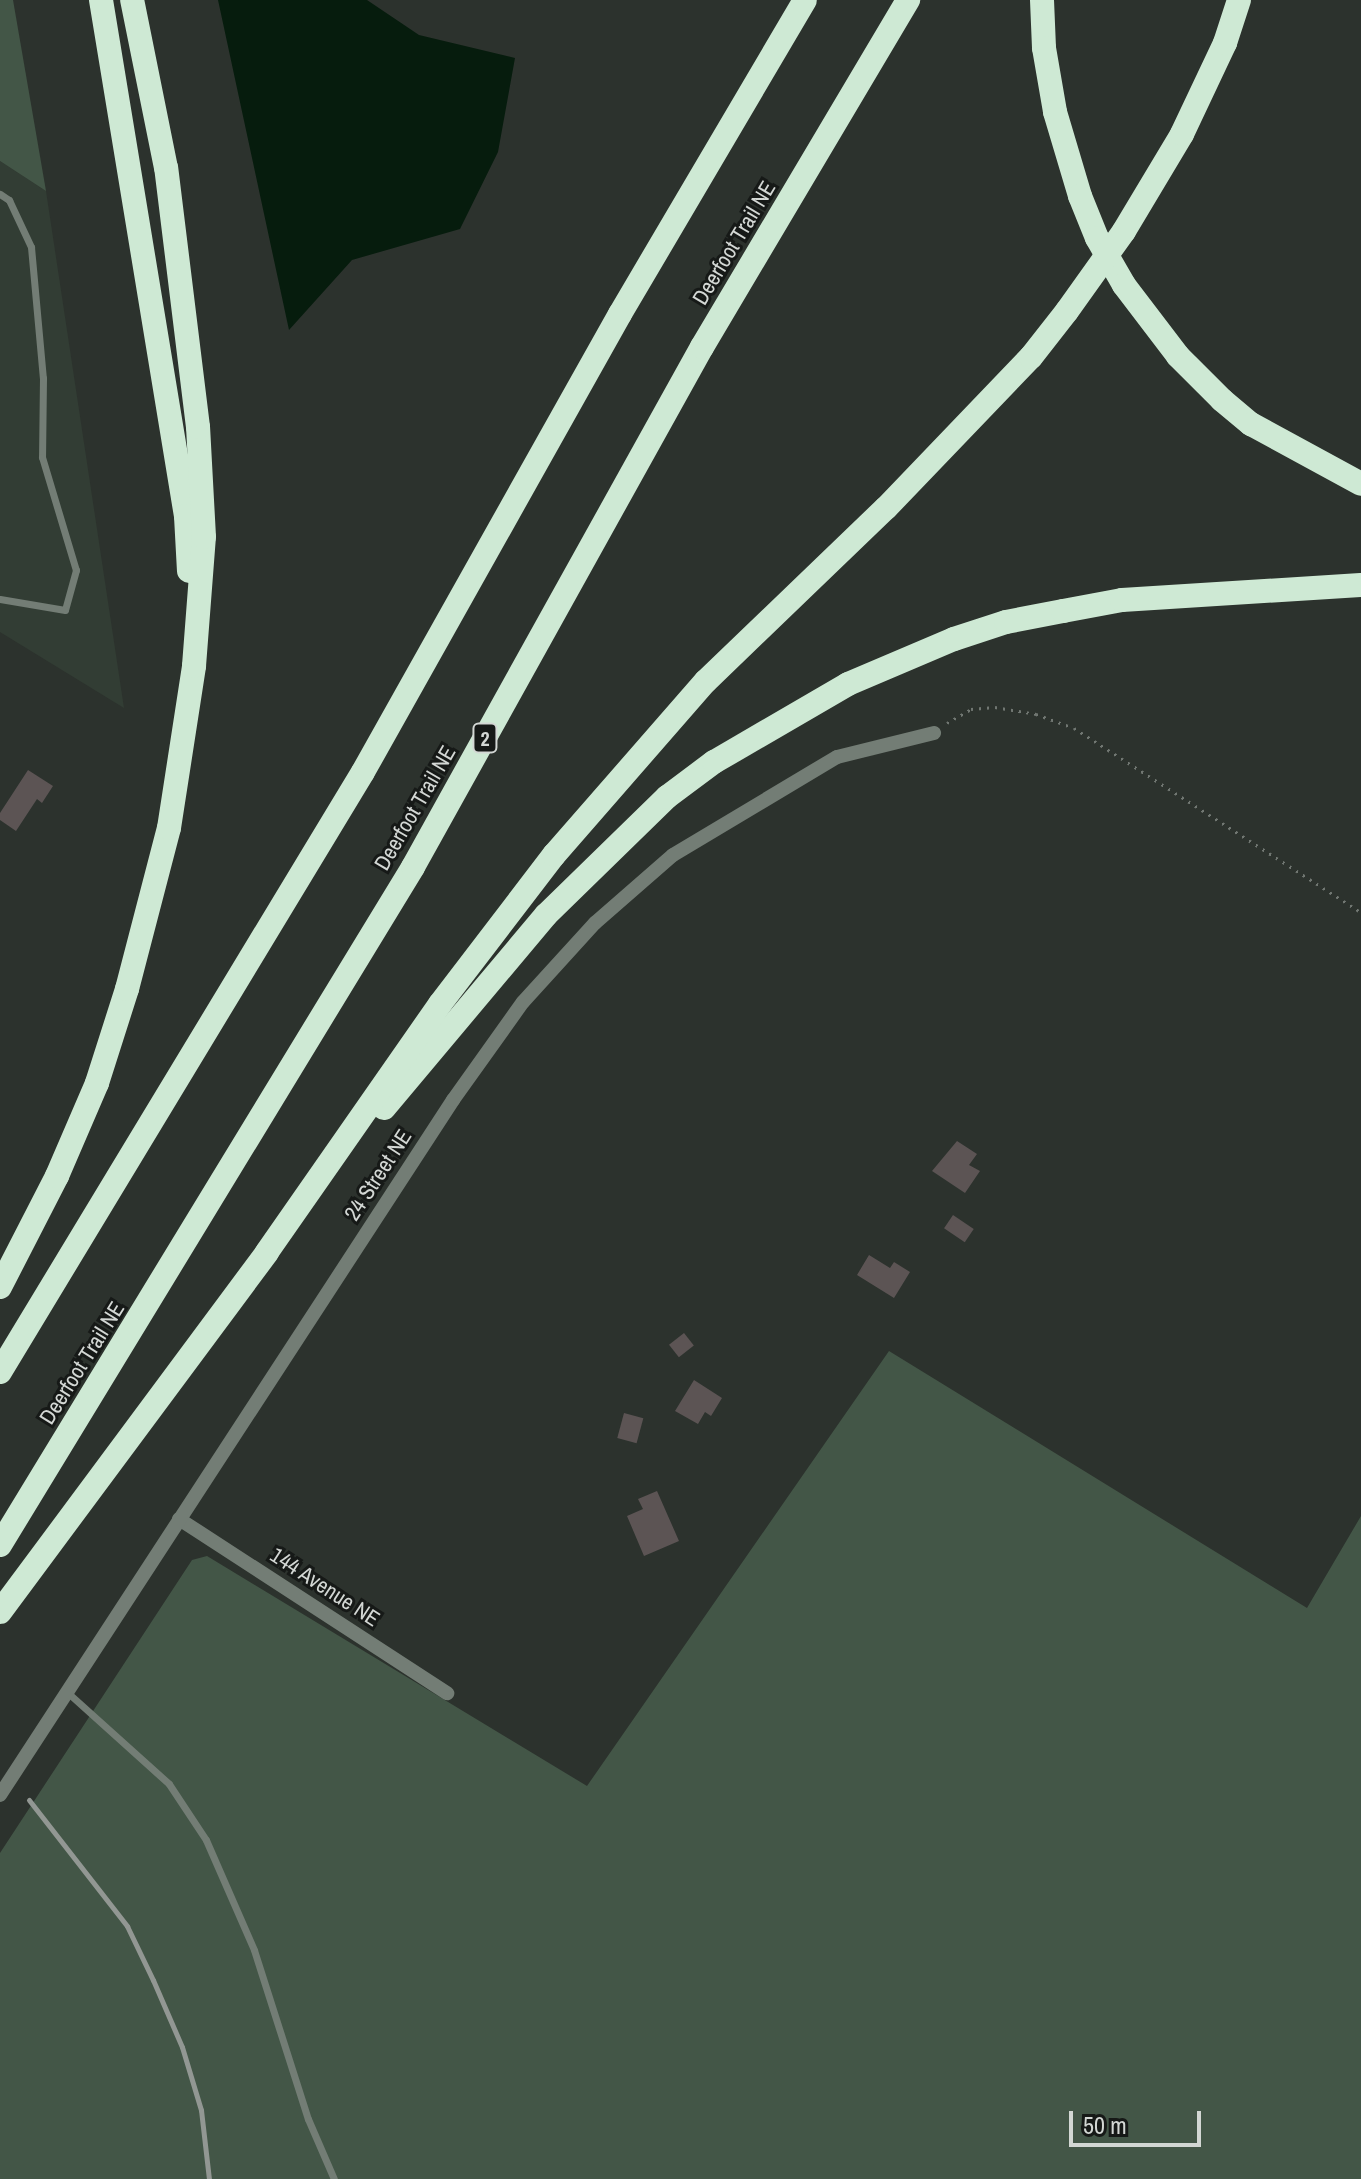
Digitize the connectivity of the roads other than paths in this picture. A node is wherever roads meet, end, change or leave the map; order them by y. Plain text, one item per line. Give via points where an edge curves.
1 (101, 0) edge
2 (132, 0) edge
3 (805, 0) edge
4 (908, 0) edge
5 (1042, 0) edge
6 (1239, 0) edge
7 (0, 194) edge
8 (1361, 484) edge
9 (1361, 585) edge
10 (0, 599) edge
11 (194, 666) junction
12 (934, 733) road end
13 (267, 1252) junction
14 (0, 1287) edge
15 (0, 1372) edge
16 (179, 1519) junction
17 (0, 1545) edge
18 (0, 1612) edge
19 (67, 1692) junction
20 (447, 1693) dead end
21 (0, 1795) edge
22 (334, 2179) edge

1 - 11 highway via 186,516
2 - 11 highway via 166,168 198,427 204,537
3 - 15 highway via 604,341 363,772
4 - 17 highway, Deerfoot Trail NE / 2 via 702,347 413,867
5 - 8 highway via 1055,112 1080,196 1124,285 1178,356 1222,400 1274,437
6 - 13 highway, bridge via 1182,134 1124,231 1067,311 1031,357 886,508 706,681 592,811 440,1004
7 - 10 lane via 9,200 31,247 43,378 42,457 76,570 65,610
9 - 13 highway via 1122,600 1006,622 904,657 714,762 667,797 546,915
11 - 14 highway via 169,828 127,989 97,1083
12 - 16 street, 24 Street NE via 837,757 673,855 595,923 523,1002 453,1100
13 - 18 highway
16 - 19 street, 24 Street NE
16 - 20 street, 144 Avenue NE
19 - 21 street, 24 Street NE
19 - 22 lane via 169,1784 206,1840 254,1950 308,2119

